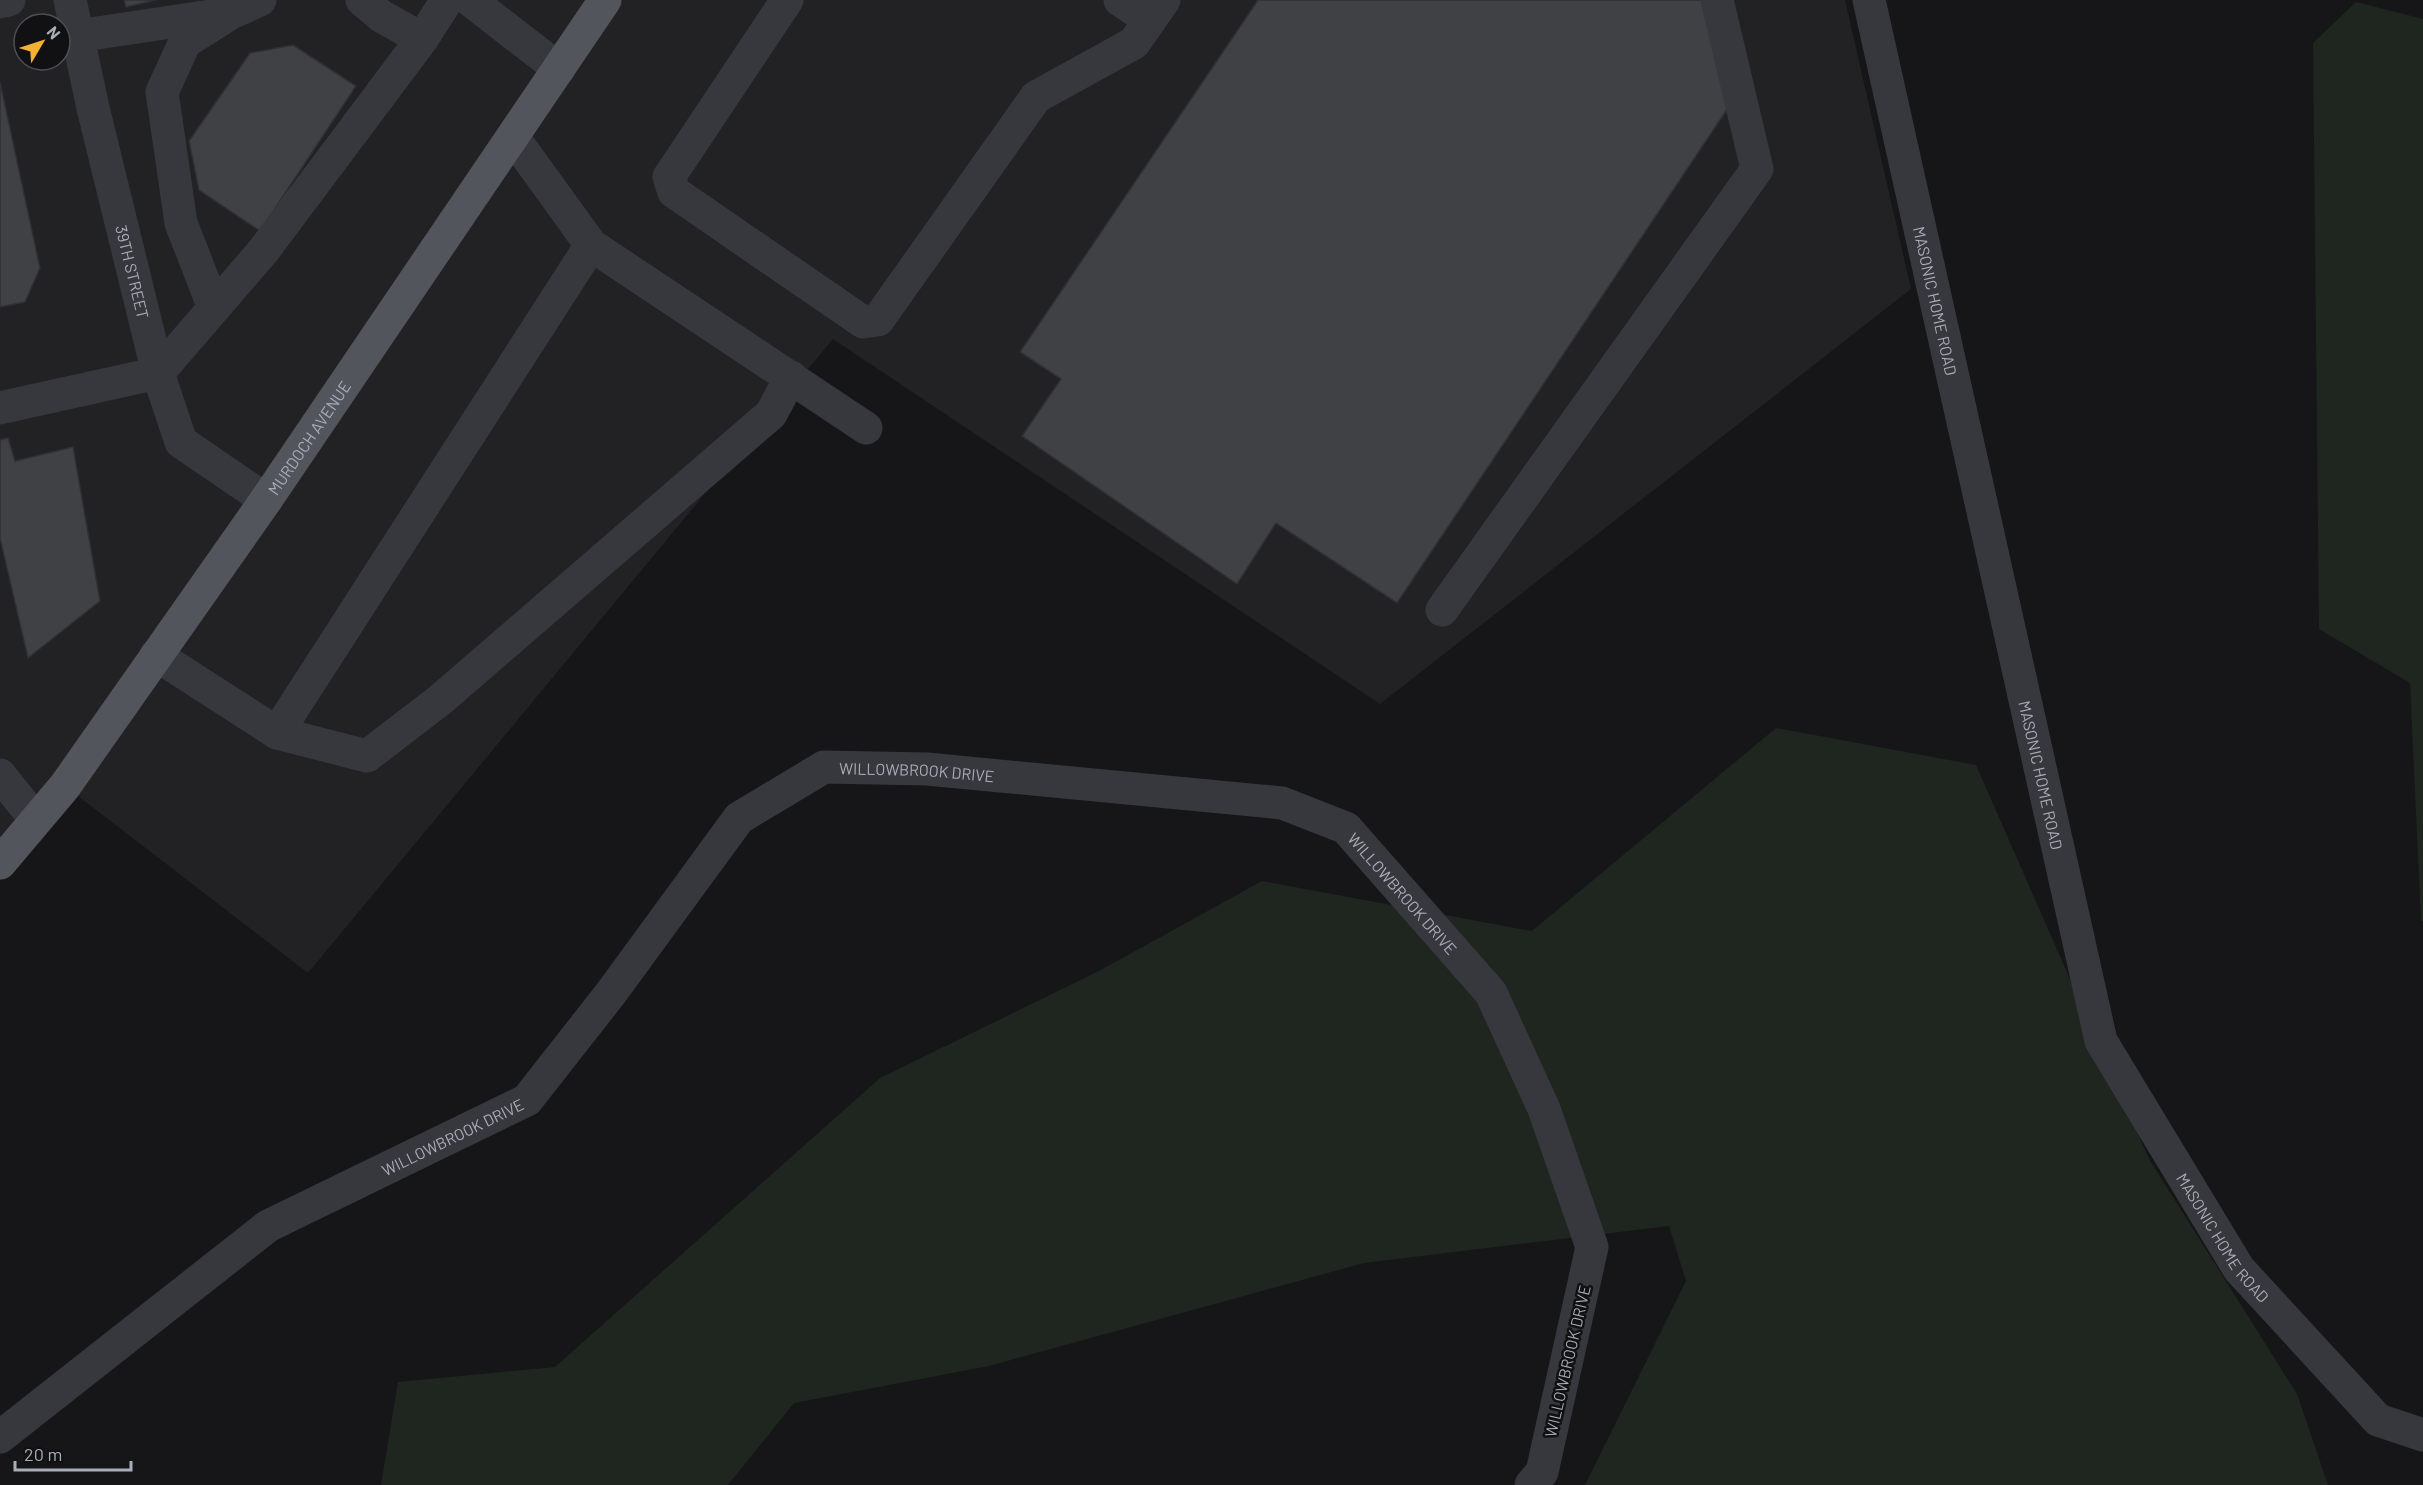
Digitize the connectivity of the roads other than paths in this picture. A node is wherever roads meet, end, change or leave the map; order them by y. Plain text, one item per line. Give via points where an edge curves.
1 (9, 0) edge
2 (70, 0) edge
3 (362, 0) edge
4 (447, 0) edge
5 (470, 0) edge
6 (605, 0) edge
7 (787, 0) edge
8 (1120, 0) edge
9 (1717, 0) edge
10 (1869, 0) edge
11 (0, 2) edge
12 (246, 6) edge
13 (1157, 10) edge
14 (77, 36) junction
15 (422, 39) junction
16 (559, 69) junction
17 (513, 138) junction
18 (591, 245) junction
19 (213, 308) junction
20 (158, 373) junction
21 (790, 377) junction
22 (0, 408) edge
23 (866, 428) dead end
24 (266, 500) junction
25 (1442, 610) dead end
26 (156, 655) junction
27 (277, 733) junction
28 (0, 774) edge
29 (36, 820) junction
30 (0, 863) edge
31 (2423, 1435) edge
32 (0, 1437) edge
33 (1531, 1485) edge

1 - 11 street
2 - 14 street, 39TH STREET
3 - 15 street via 381,16
4 - 15 street
5 - 16 street
6 - 16 main road, MURDOCH AVENUE
7 - 13 street via 669,177 674,192 863,322 878,320 1036,97 1134,43
8 - 13 street
9 - 25 street via 1757,169
10 - 31 street, MASONIC HOME ROAD via 2101,1041 2239,1269 2378,1420
12 - 14 street
12 - 19 street via 185,42 162,92 181,223
14 - 20 street, 39TH STREET
15 - 19 street via 264,250
16 - 17 main road, MURDOCH AVENUE
17 - 18 street
17 - 24 main road, MURDOCH AVENUE
18 - 21 street
18 - 27 street
19 - 20 street
20 - 22 street
20 - 24 street, 39TH STREET via 181,442
21 - 23 street
21 - 27 street via 771,414 440,700 367,756
24 - 26 main road, MURDOCH AVENUE
26 - 27 street
26 - 29 main road, MURDOCH AVENUE via 65,786
28 - 29 street
29 - 30 main road, MURDOCH AVENUE
32 - 33 street, WILLOWBROOK DRIVE via 268,1226 527,1100 739,819 824,767 927,769 1282,803 1346,828 1491,993 1544,1109 1592,1247 1542,1472

